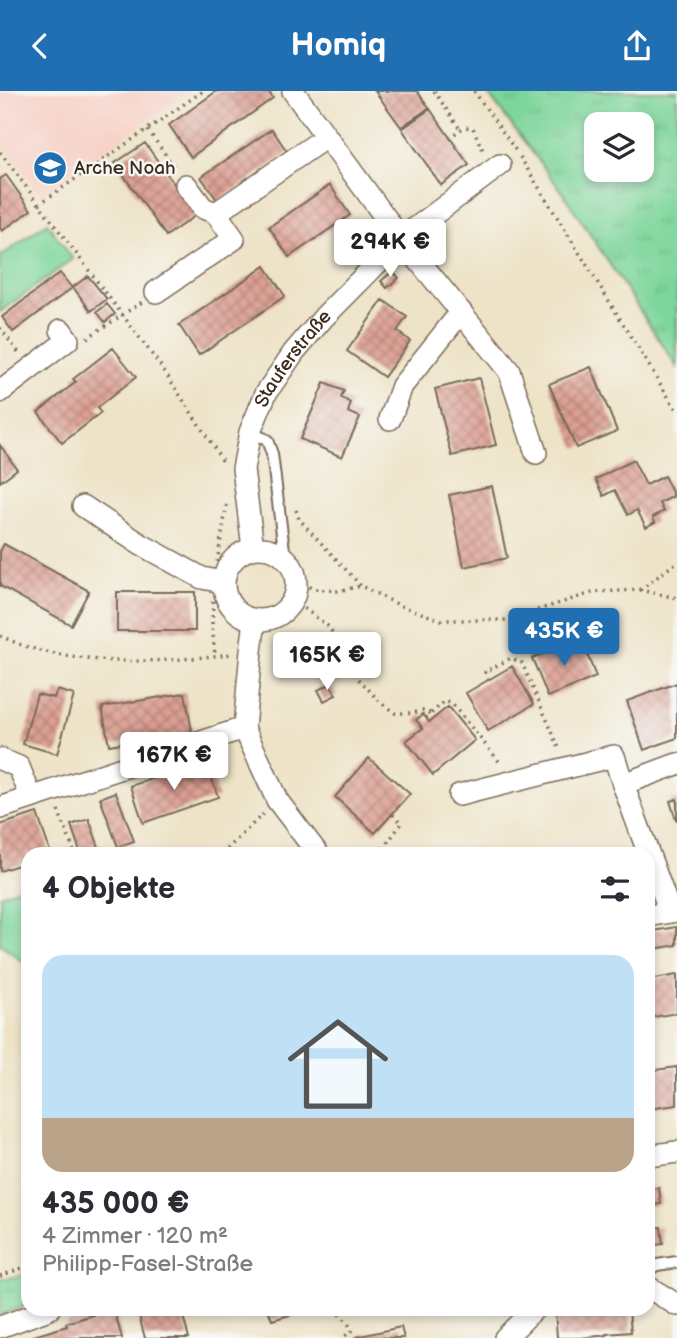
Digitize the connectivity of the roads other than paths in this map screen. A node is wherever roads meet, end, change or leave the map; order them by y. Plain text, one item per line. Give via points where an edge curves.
1 (293, 91) edge
2 (326, 137) junction
3 (496, 168) road end
4 (186, 185) road end
5 (216, 213) junction
6 (401, 239) junction
7 (156, 292) road end
8 (461, 312) junction
9 (65, 335) road end
10 (0, 392) edge
11 (390, 419) dead end
12 (250, 432) junction
13 (536, 453) dead end
14 (83, 506) dead end
15 (253, 548) junction
16 (285, 558) junction
17 (223, 582) junction
18 (255, 621) junction
19 (244, 729) junction
20 (0, 759) edge
21 (677, 764) edge
22 (623, 784) junction
23 (40, 794) junction
24 (459, 795) dead end
25 (0, 808) edge
26 (313, 847) edge
27 (648, 847) edge
28 (655, 864) edge
29 (674, 911) edge
30 (655, 915) edge
31 (677, 1152) edge
32 (655, 1155) edge
33 (677, 1262) edge
34 (655, 1266) edge
35 (655, 1291) edge
36 (677, 1305) edge
37 (30, 1316) edge
38 (527, 1316) edge
39 (0, 1327) edge
40 (505, 1338) edge

1 - 2 street
2 - 5 street
2 - 6 street
3 - 6 street, Stauferstraße
4 - 5 street via 203,208
5 - 7 street via 234,239
6 - 8 street
6 - 12 street, Stauferstraße via 294,352 267,393
8 - 11 street via 401,386
8 - 13 street via 509,371
9 - 10 street
12 - 15 street, Stauferstraße via 243,469
12 - 16 lane via 268,440
14 - 17 street via 202,578
15 - 16 street via 273,549
15 - 17 street via 240,552
16 - 18 street via 294,569 295,590 286,610 273,619
17 - 18 street via 231,608
18 - 19 street
19 - 23 street
19 - 26 street via 278,800
20 - 23 street via 19,767
21 - 22 street
22 - 24 street via 614,755
22 - 27 street
23 - 25 street
28 - 29 street
29 - 30 street
31 - 32 street
33 - 34 lane
35 - 36 street
37 - 39 street
38 - 40 street

